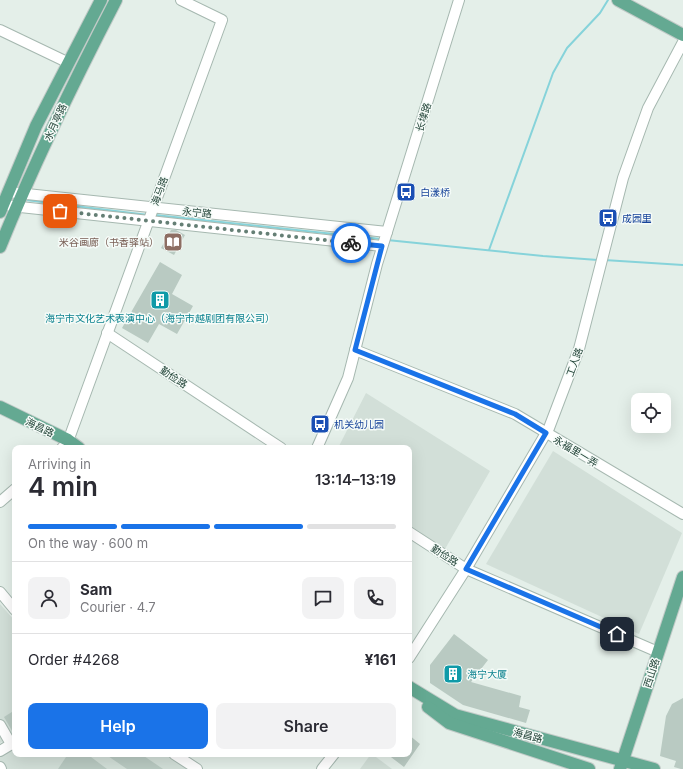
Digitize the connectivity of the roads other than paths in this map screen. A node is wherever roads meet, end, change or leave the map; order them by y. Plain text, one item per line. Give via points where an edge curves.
1 (101, 0) edge
2 (116, 0) edge
3 (181, 0) edge
4 (459, 0) edge
5 (618, 0) edge
6 (630, 0) edge
7 (683, 26) edge
8 (0, 30) edge
9 (683, 35) edge
10 (683, 42) edge
11 (69, 63) junction
12 (9, 190) junction
13 (19, 198) junction
14 (2, 208) edge
15 (150, 215) junction
16 (386, 233) junction
17 (383, 245) junction
18 (0, 247) edge
19 (107, 332) junction
20 (355, 350) junction
21 (0, 407) edge
22 (0, 413) edge
23 (546, 433) junction
24 (67, 445) edge
25 (276, 445) edge
26 (318, 445) edge
27 (12, 492) edge
28 (0, 502) edge
29 (683, 514) edge
30 (412, 534) edge
31 (466, 569) junction
32 (683, 577) edge
33 (0, 592) edge
34 (12, 606) edge
35 (658, 652) junction
36 (412, 653) edge
37 (412, 689) edge
38 (412, 695) edge
39 (0, 725) edge
40 (12, 742) edge
41 (12, 744) edge
42 (0, 751) edge
43 (179, 757) edge
44 (332, 757) edge
45 (622, 764) edge
46 (197, 769) edge
47 (322, 769) edge
48 (590, 769) edge
49 (654, 769) edge

1 - 11 main road, 水月亭路
2 - 13 main road, 水月亭路
3 - 15 street, 海马路 via 222,20
4 - 16 street, 长埭路
5 - 9 main road
6 - 7 main road
8 - 11 street
10 - 23 street, 工人路 via 648,108 623,178 579,349
11 - 12 main road, 水月亭路 via 36,126
12 - 13 street, 永宁路
12 - 14 main road, 水月亭路
13 - 14 street
13 - 15 street
13 - 15 street, 永宁路
13 - 18 main road, 水月亭路
15 - 16 street, 永宁路
15 - 17 street
15 - 19 street, 海马路
16 - 17 street
17 - 20 street
19 - 24 street, 海马路
19 - 25 street, 勤俭路
20 - 23 street, 永福里一弄 via 515,414
20 - 26 street via 348,378
21 - 24 main road, 海昌路
22 - 24 main road, 海昌路
23 - 29 street, 永福里一弄
23 - 31 street, 工人路
27 - 28 street
30 - 31 street, 勤俭路
31 - 35 street, 勤俭路
31 - 36 street, 工人路
32 - 35 main road, 西山路
33 - 34 street
35 - 45 main road, 西山路
37 - 45 main road, 海昌路 via 455,715
38 - 48 main road, 海昌路 via 449,723
39 - 40 street
41 - 42 street
43 - 46 street
44 - 47 street
45 - 49 main road, 海昌路

